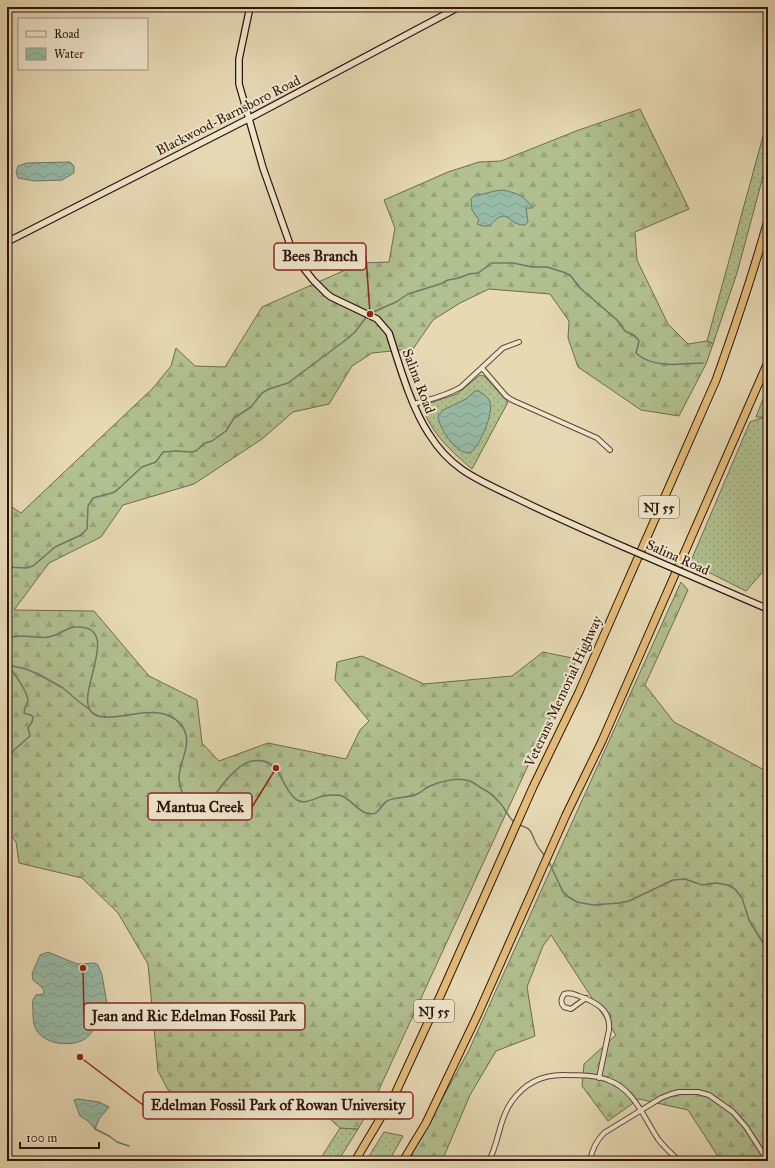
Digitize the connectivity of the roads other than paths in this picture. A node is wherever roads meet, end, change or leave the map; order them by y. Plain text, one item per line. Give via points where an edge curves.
1 (250, 7) edge
2 (459, 7) edge
3 (248, 119) junction
4 (768, 220) edge
5 (7, 242) edge
6 (519, 342) dead end
7 (768, 362) edge
8 (482, 368) junction
9 (414, 404) junction
10 (610, 450) dead end
11 (768, 609) edge
12 (586, 998) junction
13 (598, 1078) junction
14 (641, 1110) junction
15 (355, 1161) edge
16 (403, 1161) edge
17 (489, 1161) edge
18 (590, 1161) edge
19 (679, 1161) edge
20 (768, 1161) edge

1 - 3 street, Salina Road via 238,75
2 - 3 street, Blackwood-Barnsboro Road
3 - 5 street, Blackwood-Barnsboro Road
3 - 9 street, Salina Road via 294,256 326,293 372,316 389,333
4 - 15 highway, Veterans Memorial Highway / NJ 55 via 756,264 716,380 579,692 533,787 396,1092
6 - 8 street via 503,348
7 - 16 highway, NJ 55 via 602,740 455,1064 426,1123
8 - 9 street via 454,391
8 - 10 street via 512,400 597,438
9 - 11 street, Salina Road, bridge via 422,424 434,442 468,475 542,511
12 - 12 street via 567,993 561,1002 564,1007 571,1009
12 - 13 street via 604,1009 609,1019 609,1030
13 - 14 street via 618,1084
13 - 17 street via 549,1076 528,1084 511,1102
14 - 18 street via 597,1140
14 - 19 street via 659,1140
14 - 20 street via 661,1098 679,1092 708,1095 733,1112

